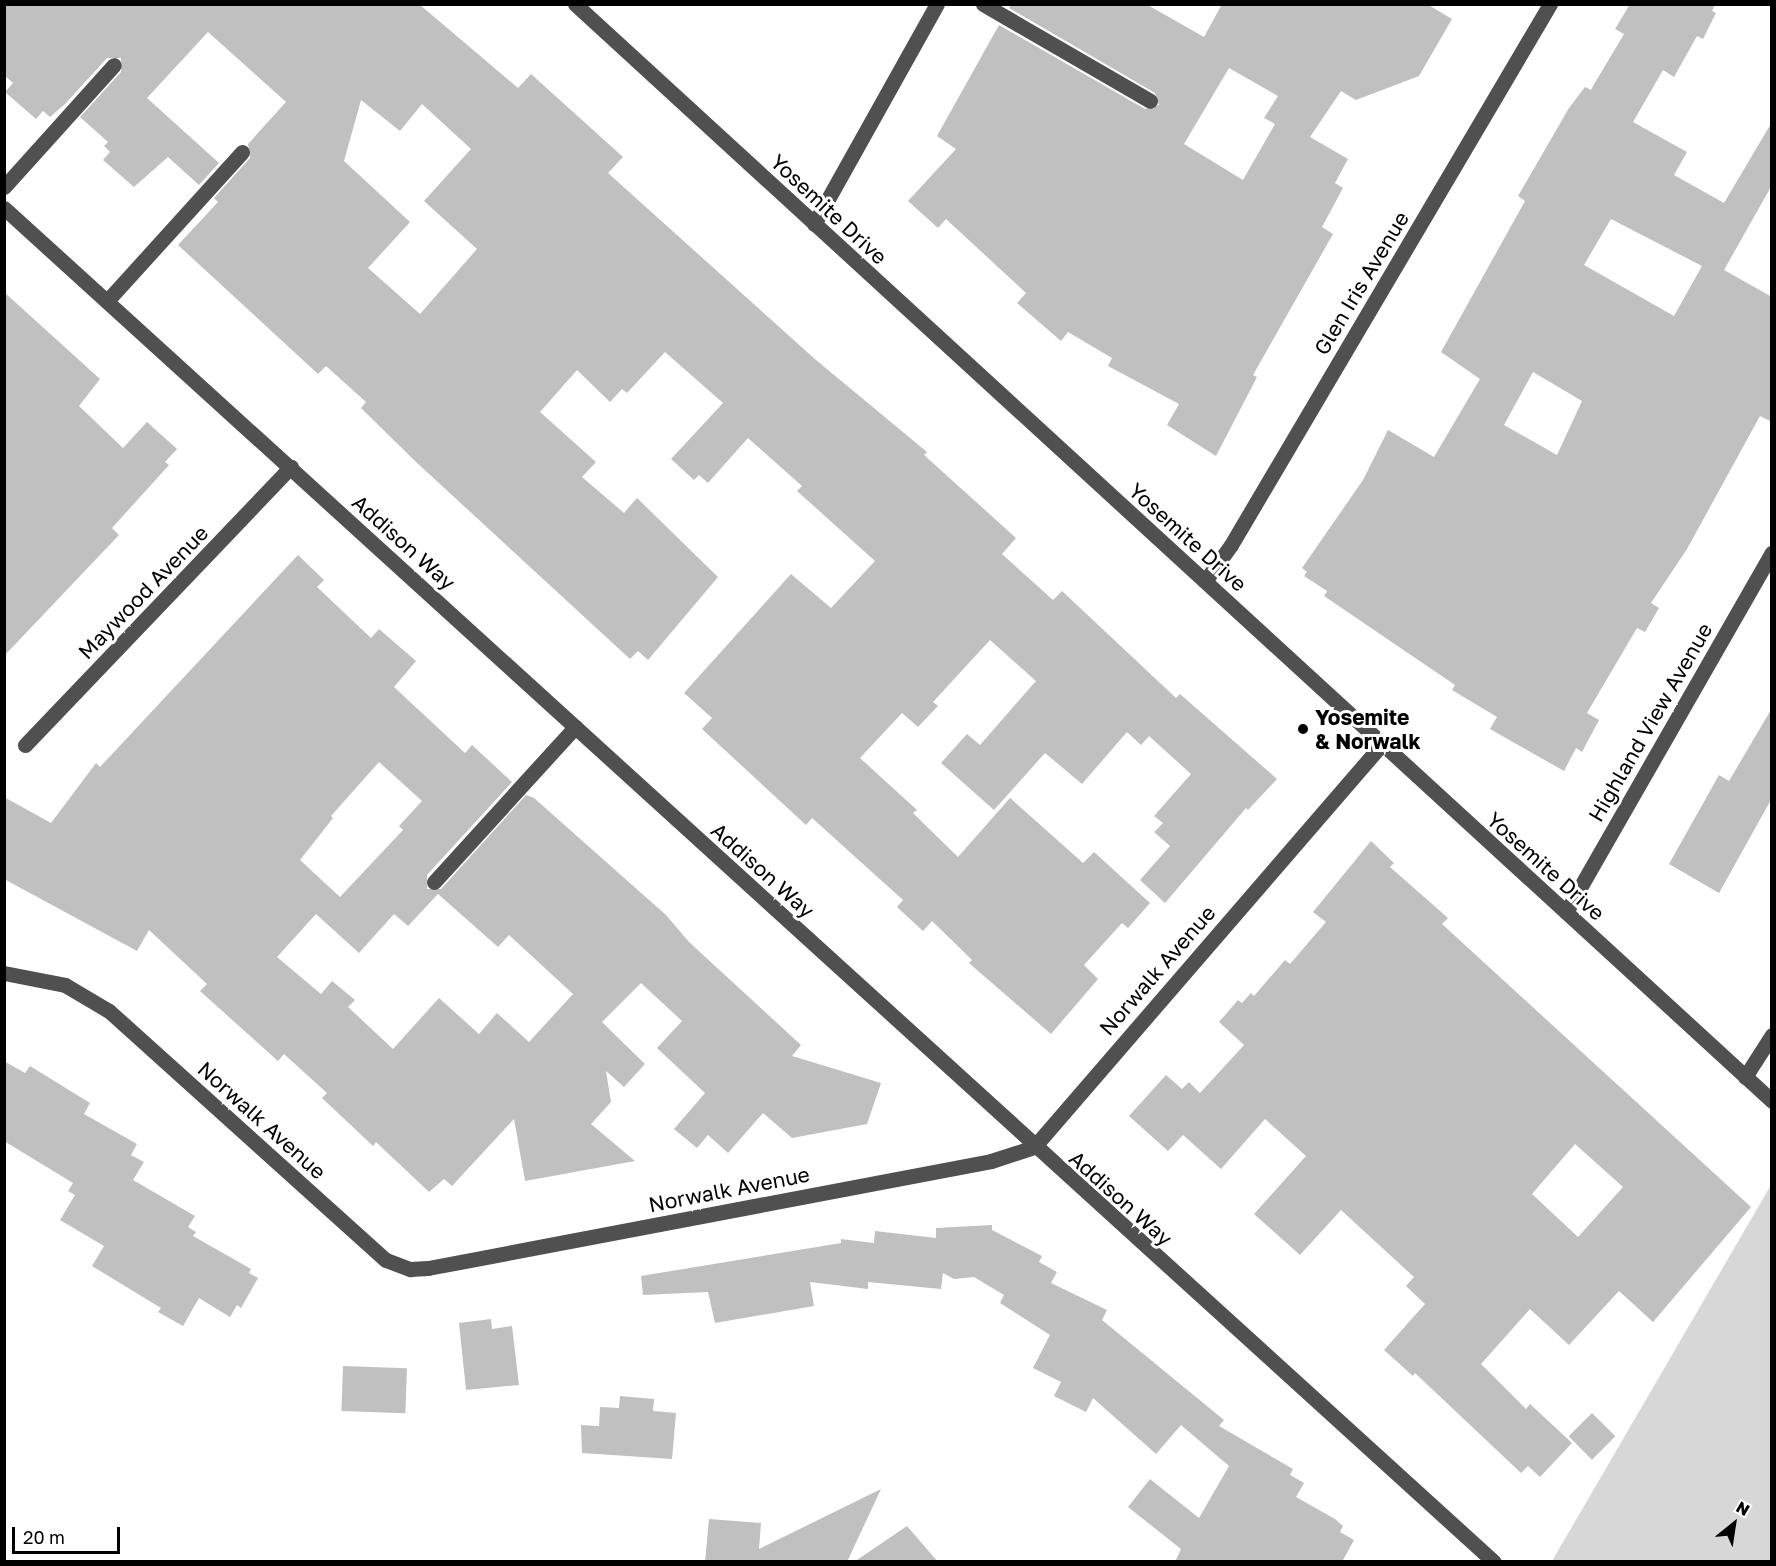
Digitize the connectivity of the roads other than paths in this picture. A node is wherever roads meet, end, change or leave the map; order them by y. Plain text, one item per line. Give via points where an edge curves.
1 (575, 4) edge
2 (937, 4) edge
3 (983, 4) edge
4 (1550, 4) edge
5 (114, 65) dead end
6 (1150, 101) dead end
7 (242, 152) dead end
8 (4, 187) edge
9 (4, 208) edge
10 (814, 224) junction
11 (107, 301) junction
12 (291, 467) junction
13 (1772, 553) edge
14 (1205, 581) junction
15 (575, 727) junction
16 (1382, 744) junction
17 (25, 746) dead end
18 (434, 882) dead end
19 (1566, 912) junction
20 (4, 973) edge
21 (1772, 1035) edge
22 (1745, 1077) junction
23 (1772, 1101) edge
24 (1034, 1147) junction
25 (1494, 1562) edge

1 - 10 street, Yosemite Drive
2 - 10 street
3 - 6 street
4 - 14 street, Glen Iris Avenue via 1231,545
5 - 8 street
7 - 11 street
9 - 11 street, Addison Way
10 - 14 street, Yosemite Drive
11 - 12 street, Addison Way
12 - 15 street, Addison Way
12 - 17 street, Maywood Avenue
13 - 19 street, Highland View Avenue
14 - 16 street, Yosemite Drive
15 - 18 street
15 - 24 street, Addison Way
16 - 19 street, Yosemite Drive
16 - 24 street, Norwalk Avenue
19 - 22 street, Yosemite Drive
20 - 24 street, Norwalk Avenue via 65,985 109,1011 386,1260 410,1269 991,1161
21 - 22 street
22 - 23 street, Yosemite Drive
24 - 25 street, Addison Way

